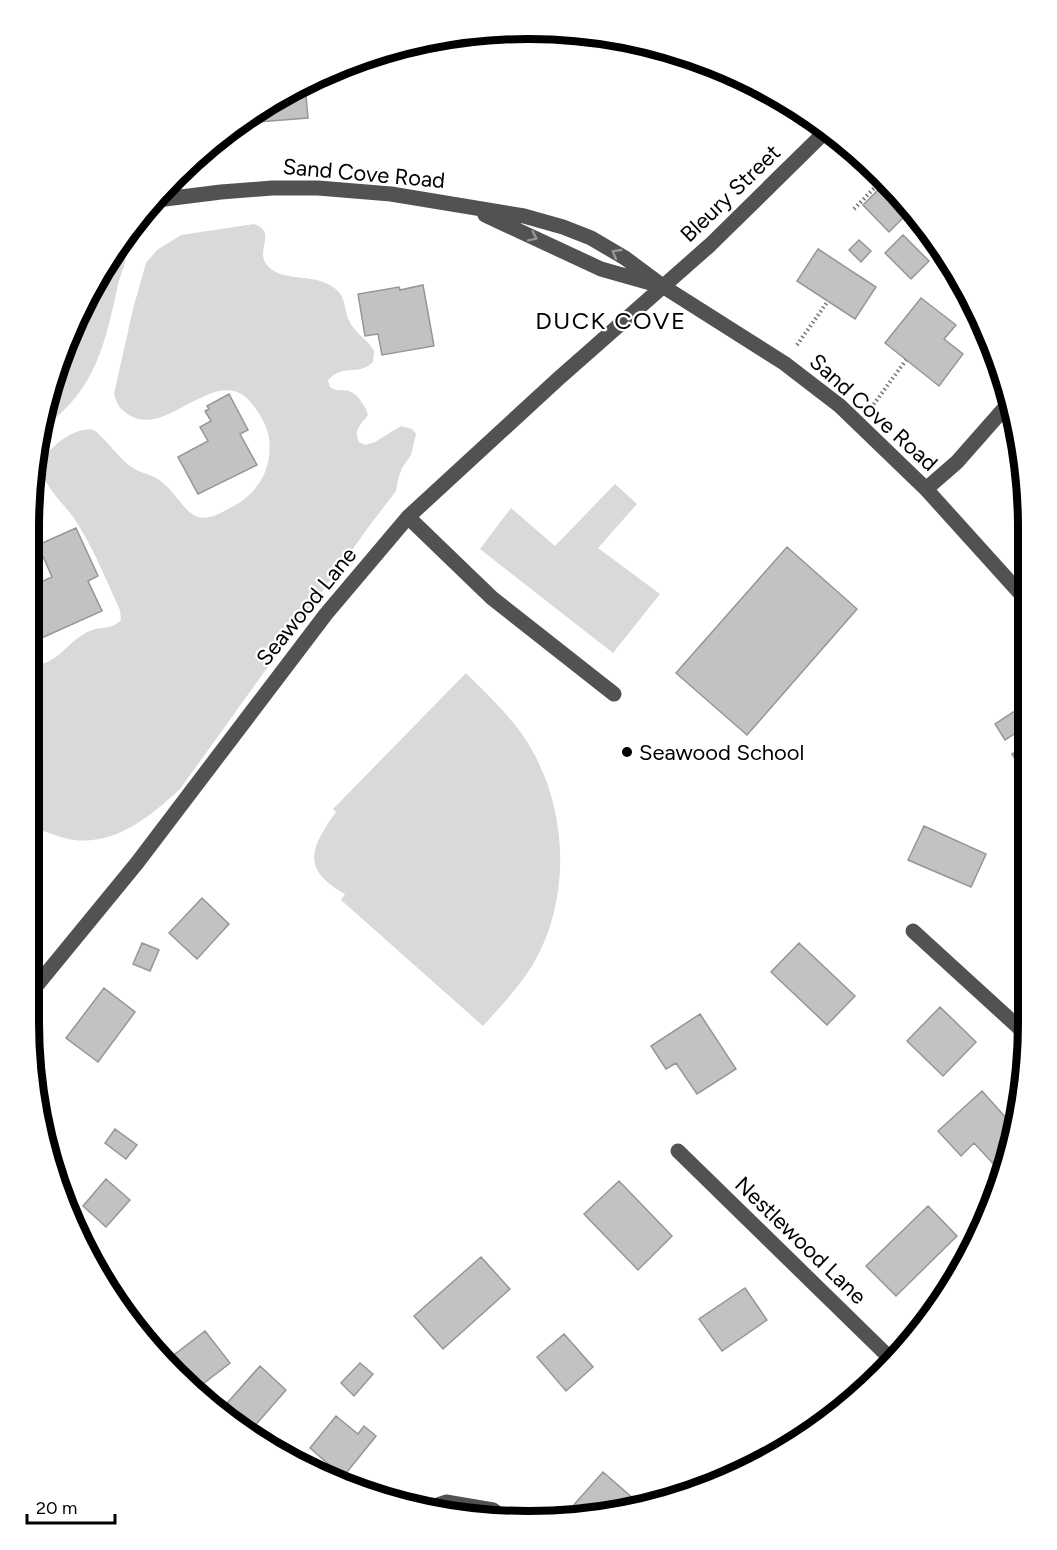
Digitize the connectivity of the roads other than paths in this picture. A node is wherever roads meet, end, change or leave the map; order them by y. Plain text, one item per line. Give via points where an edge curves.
1 (821, 136) edge
2 (167, 199) edge
3 (460, 204) junction
4 (664, 287) junction
5 (1003, 410) edge
6 (926, 489) junction
7 (408, 517) junction
8 (1018, 590) edge
9 (614, 694) dead end
10 (913, 931) dead end
11 (39, 983) edge
12 (1018, 1027) edge
13 (678, 1150) dead end
14 (887, 1355) edge
15 (442, 1503) edge
16 (487, 1509) edge

1 - 4 street, Bleury Street
2 - 3 street, Sand Cove Road via 272,188 391,194
3 -> 4 street, Sand Cove Road via 601,269
4 -> 3 street, Sand Cove Road via 591,238 524,216
4 - 6 street, Sand Cove Road via 784,363 840,406
4 - 7 street, Seawood Lane
5 - 6 street via 957,462
6 - 8 street, Sand Cove Road
7 - 9 street via 492,598
7 - 11 street, Seawood Lane via 326,614 137,863
10 - 12 street
13 - 14 street, Nestlewood Lane
15 - 16 street

